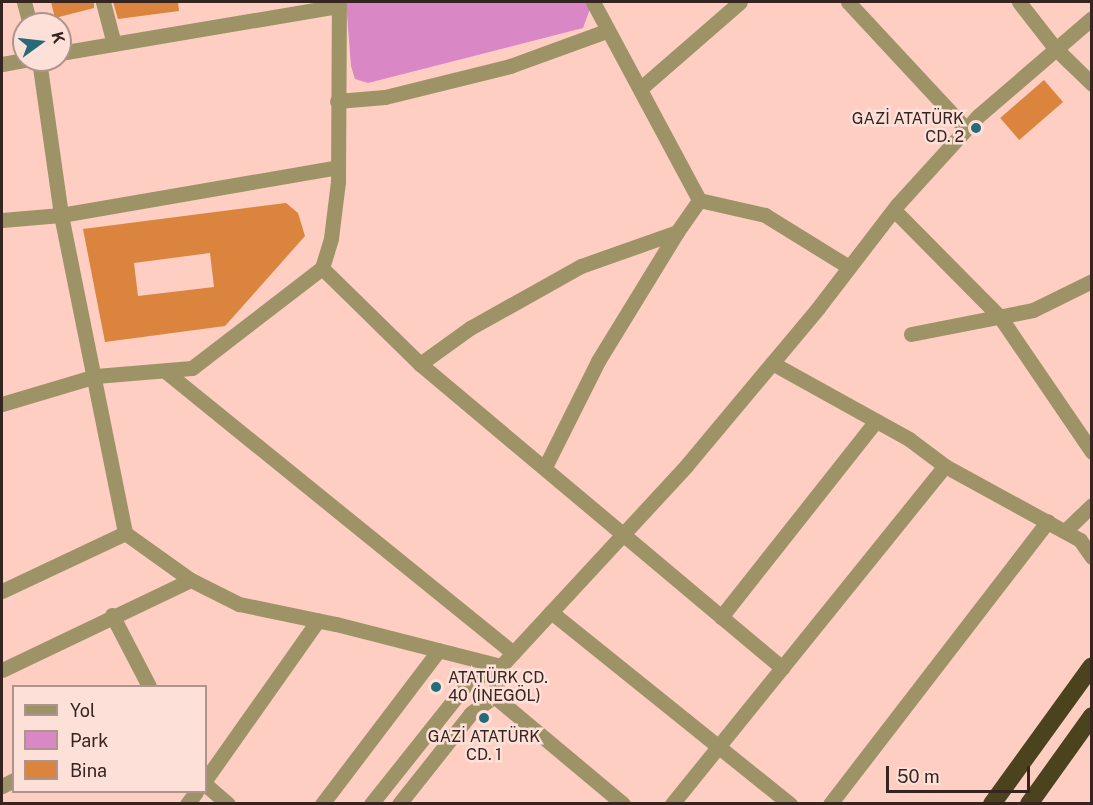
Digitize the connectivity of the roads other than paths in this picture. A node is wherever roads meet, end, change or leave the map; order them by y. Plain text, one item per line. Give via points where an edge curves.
1 (103, 2) edge
2 (593, 2) edge
3 (740, 2) edge
4 (848, 2) edge
5 (1019, 2) edge
6 (339, 4) edge
7 (1092, 18) edge
8 (606, 31) junction
9 (114, 44) junction
10 (1054, 47) junction
11 (72, 51) edge
12 (41, 72) edge
13 (1092, 84) edge
14 (641, 88) junction
15 (337, 101) junction
16 (966, 129) junction
17 (338, 167) junction
18 (699, 200) junction
19 (894, 210) junction
20 (61, 215) junction
21 (2, 220) edge
22 (677, 232) junction
23 (849, 267) junction
24 (322, 268) junction
25 (1092, 281) edge
26 (1000, 317) junction
27 (910, 334) dead end
28 (772, 363) junction
29 (420, 364) junction
30 (165, 371) junction
31 (96, 376) junction
32 (2, 404) edge
33 (876, 421) junction
34 (1092, 452) edge
35 (945, 466) junction
36 (545, 467) junction
37 (1092, 505) edge
38 (1048, 521) junction
39 (1065, 531) junction
40 (125, 533) junction
41 (623, 534) junction
42 (1092, 557) edge
43 (191, 580) junction
44 (2, 591) edge
45 (551, 612) junction
46 (112, 615) junction
47 (721, 617) junction
48 (318, 620) junction
49 (439, 650) junction
50 (513, 653) junction
51 (501, 666) junction
52 (1092, 666) edge
53 (782, 668) junction
54 (2, 670) edge
55 (148, 685) edge
56 (494, 696) junction
57 (1092, 716) edge
58 (720, 744) junction
59 (207, 778) edge
60 (207, 786) edge
61 (228, 804) edge
62 (322, 804) edge
63 (370, 804) edge
64 (399, 804) edge
65 (623, 804) edge
66 (672, 804) edge
67 (790, 804) edge
68 (830, 804) edge
69 (992, 804) edge
70 (1029, 804) edge

1 - 9 street
2 - 8 street
3 - 14 street
4 - 16 street
5 - 10 street
6 - 9 street
6 - 15 street
7 - 10 street
8 - 14 street
8 - 15 street via 510,66 385,97
9 - 11 street
10 - 13 street
10 - 16 street
12 - 20 street
14 - 18 street
15 - 17 street
16 - 19 street
17 - 20 street
17 - 24 street via 331,238
18 - 22 street
18 - 23 street via 765,215
19 - 23 street
19 - 26 street
20 - 21 street
20 - 31 street
22 - 29 street via 581,266 470,328
22 - 36 street via 598,361
23 - 28 street
24 - 29 street
24 - 30 street via 192,368
25 - 26 street via 1033,310
26 - 27 street
26 - 34 street
28 - 33 street
28 - 41 street
29 - 36 street
30 - 31 street
30 - 50 street
31 - 32 street
31 - 40 street
33 - 35 street
33 - 47 street
35 - 38 street
35 - 53 street
36 - 41 street
37 - 39 street
38 - 39 street
38 - 68 street
39 - 42 street via 1080,540
40 - 43 street
40 - 44 street
41 - 45 street
41 - 47 street
43 - 46 street
43 - 48 street via 239,604
45 - 50 street
45 - 58 street
46 - 54 street
46 - 55 street
47 - 53 street
48 - 49 street
48 - 59 street
49 - 51 street
49 - 62 street
50 - 51 street
51 - 56 street
51 - 63 street via 468,682
52 - 69 highway
53 - 58 street
56 - 64 street via 471,712
56 - 65 street
57 - 70 highway
58 - 66 street
58 - 67 street
60 - 61 street

